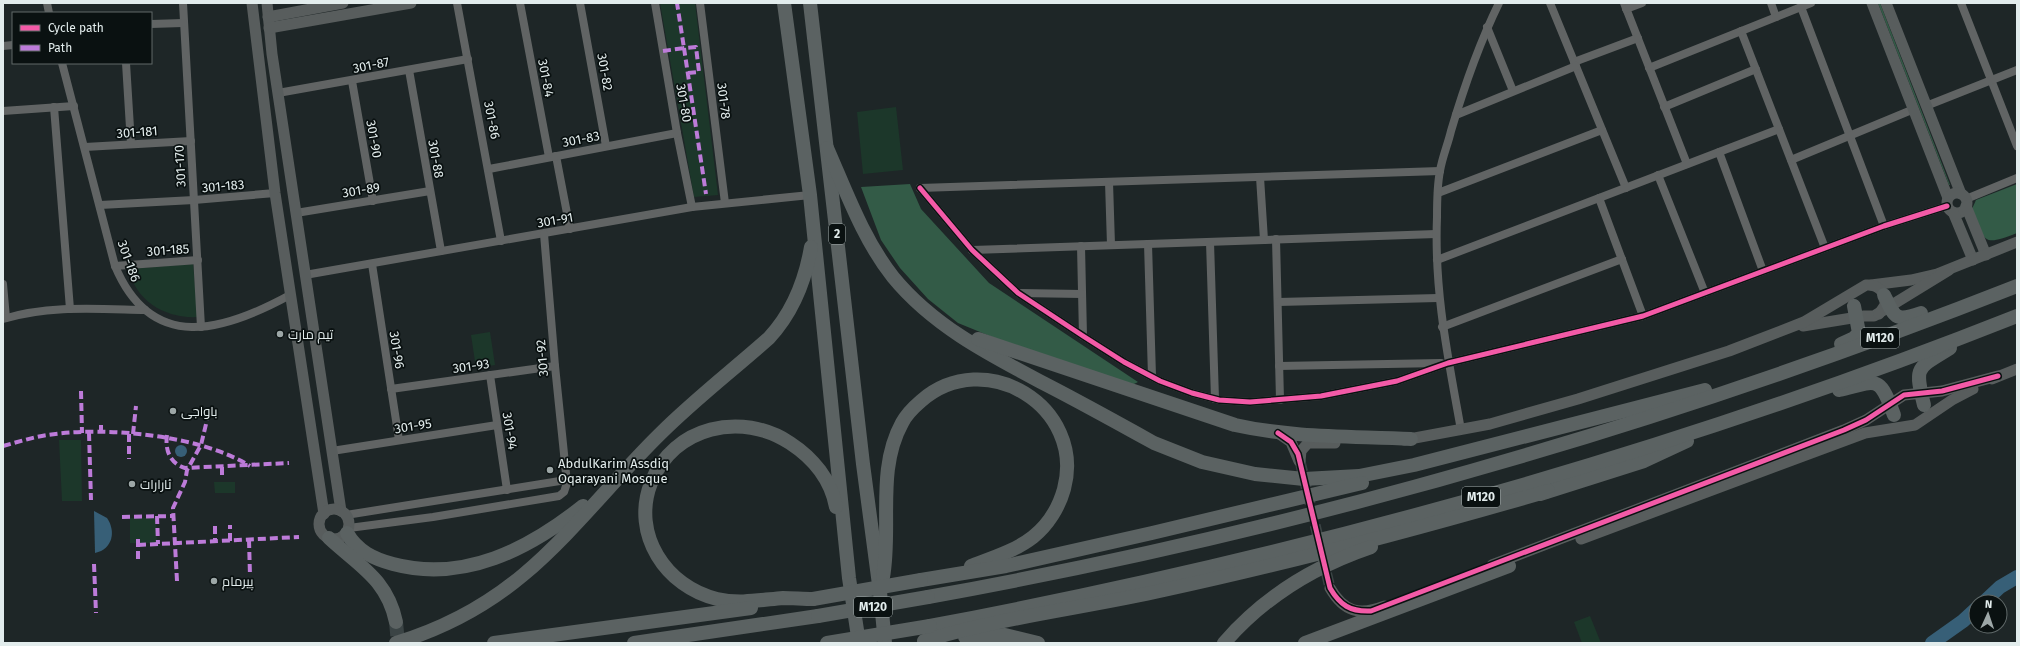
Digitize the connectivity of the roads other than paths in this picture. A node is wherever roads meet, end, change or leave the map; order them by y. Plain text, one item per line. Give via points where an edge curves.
1 (182, 3) edge
2 (252, 3) edge
3 (267, 3) edge
4 (343, 3) edge
5 (411, 3) edge
6 (457, 3) edge
7 (520, 3) edge
8 (580, 3) edge
9 (655, 3) edge
10 (700, 3) edge
11 (784, 3) edge
12 (810, 3) edge
13 (1499, 3) edge
14 (1550, 3) edge
15 (1642, 3) edge
16 (1771, 3) edge
17 (1811, 3) edge
18 (1872, 3) edge
19 (1886, 3) edge
20 (1961, 3) edge
21 (1625, 6) edge
22 (1802, 7) junction
23 (1776, 17) junction
24 (286, 20) junction
25 (268, 22) junction
26 (184, 23) junction
27 (152, 24) edge
28 (1487, 27) junction
29 (1741, 31) junction
30 (1638, 38) junction
31 (468, 60) junction
32 (62, 64) edge
33 (126, 64) edge
34 (1575, 64) junction
35 (1649, 68) junction
36 (1756, 69) junction
37 (409, 70) junction
38 (2017, 70) edge
39 (1991, 80) junction
40 (352, 81) junction
41 (1513, 92) junction
42 (278, 93) junction
43 (74, 106) junction
44 (1926, 106) junction
45 (54, 107) junction
46 (1664, 107) junction
47 (1914, 109) junction
48 (3, 111) edge
49 (1456, 115) junction
50 (1779, 129) junction
51 (1602, 130) junction
52 (677, 133) junction
53 (1849, 136) junction
54 (191, 140) junction
55 (131, 144) junction
56 (606, 146) junction
57 (2017, 146) edge
58 (85, 147) junction
59 (827, 148) junction
60 (1719, 152) junction
61 (552, 156) junction
62 (1791, 160) junction
63 (1687, 164) junction
64 (489, 169) junction
65 (1440, 171) junction
66 (1658, 175) junction
67 (1260, 177) junction
68 (2017, 178) edge
69 (1109, 182) junction
70 (1626, 188) junction
71 (430, 191) junction
72 (1438, 192) junction
73 (275, 193) junction
74 (810, 194) junction
75 (1598, 198) junction
76 (194, 200) junction
77 (373, 200) junction
78 (1964, 200) junction
79 (725, 203) junction
80 (100, 205) junction
81 (1950, 205) junction
82 (692, 207) junction
83 (296, 213) junction
84 (1884, 226) junction
85 (570, 229) junction
86 (814, 233) junction
87 (544, 234) junction
88 (1436, 234) junction
89 (1276, 239) junction
90 (1264, 240) junction
91 (501, 241) junction
92 (1210, 242) junction
93 (2017, 242) edge
94 (1148, 244) junction
95 (1111, 245) junction
96 (1081, 246) junction
97 (1825, 248) junction
98 (972, 250) junction
99 (441, 251) junction
100 (1986, 255) junction
101 (1622, 259) junction
102 (198, 260) junction
103 (1436, 260) junction
104 (1973, 260) junction
105 (372, 264) junction
106 (115, 266) junction
107 (1949, 270) junction
108 (1763, 271) junction
109 (305, 275) junction
110 (3, 284) edge
111 (1871, 285) junction
112 (2017, 286) edge
113 (1858, 289) junction
114 (1018, 293) junction
115 (1705, 293) junction
116 (1082, 294) junction
117 (290, 295) junction
118 (1438, 298) junction
119 (1985, 298) junction
120 (1278, 302) junction
121 (1888, 306) junction
122 (70, 309) junction
123 (145, 310) junction
124 (1643, 316) junction
125 (2017, 316) edge
126 (1856, 317) junction
127 (4, 318) edge
128 (938, 320) junction
129 (201, 327) junction
130 (1442, 327) junction
131 (1789, 329) junction
132 (1976, 332) junction
133 (1083, 336) junction
134 (1448, 363) junction
135 (555, 366) junction
136 (1279, 366) junction
137 (1795, 368) junction
138 (2017, 369) edge
139 (490, 375) junction
140 (1152, 376) junction
141 (1998, 376) junction
142 (1742, 386) junction
143 (391, 390) junction
144 (1923, 394) junction
145 (1799, 397) junction
146 (1215, 399) junction
147 (1280, 400) junction
148 (1893, 403) junction
149 (1742, 416) junction
150 (1921, 420) junction
151 (497, 425) junction
152 (1907, 426) junction
153 (1553, 429) junction
154 (1461, 430) junction
155 (1278, 433) junction
156 (1411, 438) junction
157 (399, 440) junction
158 (332, 451) junction
159 (640, 454) junction
160 (566, 480) junction
161 (507, 490) junction
162 (1548, 491) junction
163 (344, 513) junction
164 (324, 514) junction
165 (348, 531) junction
166 (329, 538) junction
167 (1509, 566) joint
168 (952, 574) junction
169 (849, 578) junction
170 (1330, 588) tunnel mouth
171 (880, 592) junction
172 (813, 599) junction
173 (396, 622) tunnel mouth
174 (885, 641) edge
175 (859, 642) edge
176 (920, 642) edge
177 (396, 643) edge
178 (494, 643) edge
179 (634, 643) edge
180 (827, 643) edge
181 (1038, 643) edge
182 (1224, 643) edge
183 (1305, 643) edge

1 - 26 street, 301-170
2 - 73 street
3 - 25 street
4 - 24 street
5 - 24 street
6 - 31 street, 301-86
7 - 61 street, 301-84
8 - 56 street, 301-82
9 - 52 street, 301-80
10 - 79 street, 301-78
11 - 74 highway, 2
12 - 59 highway, 2
13 - 28 street
14 - 34 street
15 - 21 street
16 - 23 street
17 - 22 street
18 - 47 street
19 - 44 street
20 - 39 street
21 - 30 street
22 - 23 street
22 - 53 street
23 - 29 street
24 - 25 street
25 - 42 street
26 - 27 street
26 - 54 street, 301-170
28 - 41 street
28 - 49 street
29 - 35 street
29 - 36 street
30 - 34 street
30 - 35 street
31 - 37 street, 301-87
31 - 64 street, 301-86
32 - 43 street, 301-186
33 - 55 street
34 - 41 street
34 - 51 street
35 - 46 street
36 - 46 street
36 - 50 street
37 - 40 street, 301-87
37 - 71 street, 301-88
38 - 39 street
39 - 44 street
39 - 57 street
40 - 42 street, 301-87
40 - 77 street, 301-90
41 - 49 street
42 - 83 street
43 - 45 street
43 - 58 street, 301-186
44 - 78 street
45 - 48 street
45 - 122 street
46 - 63 street
47 - 53 street
47 - 81 street
49 - 65 street
50 - 60 street
50 - 62 street
51 - 70 street
51 - 72 street
52 - 56 street, 301-83
52 - 82 street, 301-80
53 - 62 street
53 - 84 street
54 - 55 street, 301-181
54 - 76 street, 301-170
55 - 58 street, 301-181
56 - 61 street, 301-83
58 - 80 street, 301-186
59 - 128 highway via 859,220 881,259 893,277
59 - 171 highway, 2
60 - 63 street
60 - 108 street
61 - 64 street, 301-83
61 - 85 street, 301-84
62 - 97 street
63 - 66 street
64 - 91 street, 301-86
65 - 67 street
65 - 72 street
66 - 70 street
66 - 115 street
67 - 69 street
67 - 90 street
68 - 78 street
69 - 95 street
69 - 98 street via 920,188
70 - 75 street
71 - 77 street, 301-89
71 - 99 street, 301-88
72 - 88 street
73 - 76 street, 301-183
73 - 117 street
74 - 79 street, 301-91
74 - 86 highway, 2
75 - 101 street
75 - 103 street
76 - 80 street, 301-183
76 - 102 street, 301-170
77 - 83 street, 301-89
78 - 81 street via 1954,194
78 - 81 street via 1962,211
78 - 100 street
79 - 82 street, 301-91
80 - 106 street, 301-186
81 - 84 street
81 - 104 street
82 - 85 street, 301-91
83 - 109 street
84 - 97 street
85 - 87 street, 301-91
86 - 159 highway via 799,295 780,326
86 - 169 highway, 2
87 - 91 street, 301-91
87 - 135 street, 301-92
88 - 89 street
88 - 103 street
89 - 90 street
89 - 120 street
90 - 92 street
91 - 99 street, 301-91
92 - 94 street
92 - 146 street
93 - 100 street
94 - 95 street
94 - 140 street
95 - 96 street
96 - 98 street
96 - 116 street
97 - 108 street
98 - 114 street
99 - 105 street, 301-91
100 - 104 street
101 - 124 street
101 - 130 street
102 - 106 street, 301-185
102 - 129 street, 301-170
103 - 118 street
104 - 107 street
105 - 109 street, 301-91
105 - 143 street, 301-96
106 - 123 street, 301-186 via 128,292
107 - 111 street via 1924,277
107 - 121 street
108 - 115 street
109 - 158 street
110 - 127 street
111 - 113 street
111 - 121 street via 1879,288
112 - 119 highway, M120
113 - 126 street via 1854,297
113 - 131 street via 1819,314
114 - 116 street
114 - 133 street
115 - 124 street
116 - 133 street
117 - 129 street, 301-186 via 241,318
117 - 164 street
118 - 120 street
118 - 130 street
119 - 121 highway via 1904,319 1898,318
119 - 137 highway, M120
120 - 136 street
121 - 126 street via 1873,317
122 - 123 street
122 - 127 street
123 - 129 street, 301-186 via 168,322
124 - 134 street
125 - 132 highway, M120
126 - 131 street
126 - 137 highway via 1859,333 1854,338
128 - 153 highway via 964,339 1007,364 1154,443 1202,462 1255,474 1304,479 1359,476 1414,465
128 - 155 highway via 992,345 1175,406 1235,425
130 - 134 street
131 - 154 street via 1578,399
132 - 144 highway via 1924,364 1918,375
132 - 145 highway, M120
133 - 140 street
134 - 136 street
134 - 147 street via 1397,382 1320,396
134 - 154 street
135 - 139 street, 301-93
135 - 160 street, 301-92
136 - 147 street
137 - 142 highway, M120
138 - 141 street
139 - 143 street, 301-93
139 - 151 street, 301-94
140 - 146 street via 1192,393
141 - 144 street via 1958,388
141 - 150 street
142 - 153 highway via 1701,390
142 - 179 highway, M120, bridge via 1500,462 1331,508 1105,562 1004,584 818,616
143 - 157 street, 301-96
144 - 148 street
144 - 150 street via 1925,413
145 - 148 highway via 1874,383 1880,385
145 - 149 highway, M120
146 - 147 street via 1250,402
148 - 152 street via 1898,421
148 - 170 street via 1844,430 1377,609 1362,611 1348,608 1338,600
149 - 162 highway via 1644,461
149 - 180 highway, M120, bridge via 1494,493 1321,540 1102,592 930,626
150 - 152 street
151 - 157 street, 301-95
151 - 161 street, 301-94
152 - 167 street via 1865,433
153 - 168 highway via 1472,455 1251,510 1000,567
154 - 156 street
155 - 156 highway
155 - 156 street via 1291,442 1300,461 1303,448 1312,442 1382,443
157 - 158 street, 301-95
158 - 163 street
159 - 165 highway via 591,500 564,521 521,548 478,564 434,570 400,566 365,554 356,546
159 - 177 highway via 569,532 522,576 498,594 453,620 419,636
160 - 161 street
160 - 165 street via 566,489 559,496
161 - 163 street
162 - 176 highway via 1442,522 1230,575 959,630
162 - 182 highway via 1485,514 1394,540 1330,564 1265,603
163 - 164 street via 332,510
163 - 165 street via 349,521
164 - 166 street via 319,526 322,534
165 - 166 street via 337,539
166 - 173 highway via 382,587 390,601
167 - 183 highway
168 - 171 highway via 1016,548 1034,536 1051,518 1062,495 1067,467 1060,432 1042,406 1028,394 1011,385 977,379 950,383 926,396 902,422 892,444 889,462 887,540
168 - 172 highway, bridge
169 - 172 highway via 832,491 826,478 795,446 770,431 731,426 704,431 682,442 663,460 651,483 646,518 651,542 661,564 668,572 689,588 717,599 749,602 783,598
169 - 175 highway, 2
171 - 174 highway, 2
172 - 178 highway
176 - 181 highway via 1005,635

